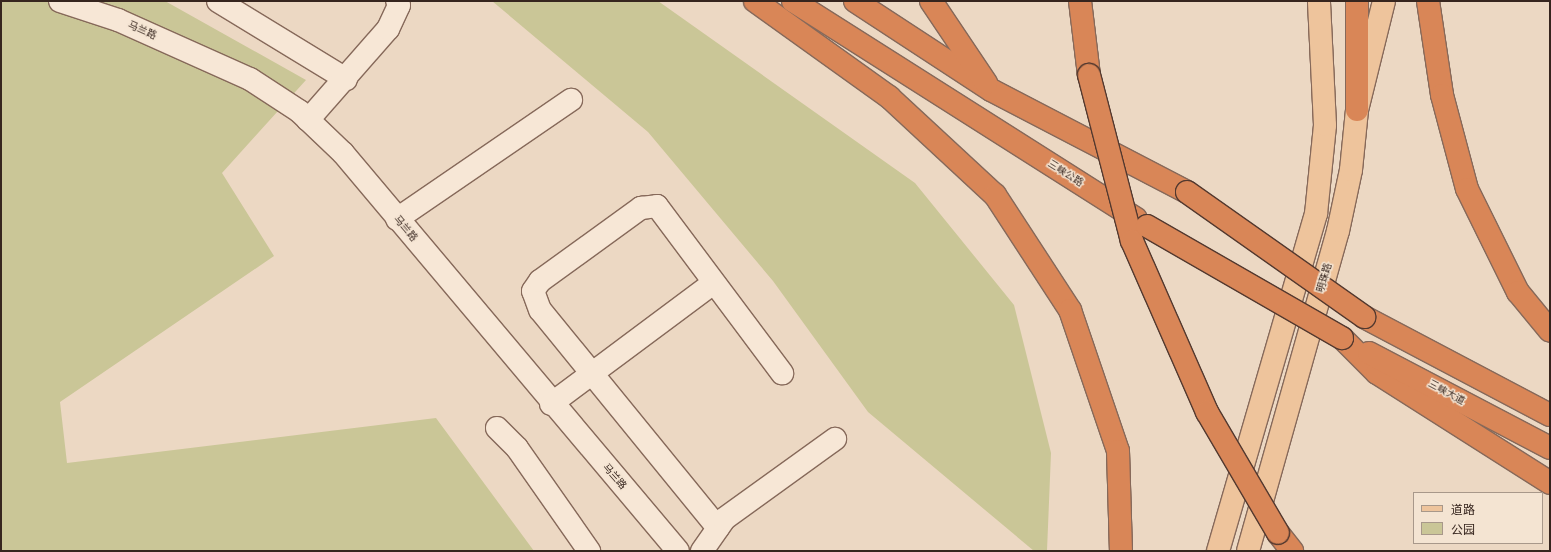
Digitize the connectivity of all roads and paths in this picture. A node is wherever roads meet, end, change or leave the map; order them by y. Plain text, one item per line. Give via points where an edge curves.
1 (60, 1) edge
2 (218, 1) edge
3 (397, 1) edge
4 (755, 1) edge
5 (793, 1) edge
6 (855, 1) edge
7 (931, 1) edge
8 (1080, 1) edge
9 (1319, 1) edge
10 (1357, 1) edge
11 (1384, 1) edge
12 (1428, 1) edge
13 (346, 79) junction
14 (991, 90) junction
15 (571, 100) dead end
16 (1358, 110) junction
17 (308, 120) junction
18 (396, 219) junction
19 (712, 284) junction
20 (1550, 331) edge
21 (1342, 338) junction
22 (593, 373) junction
23 (782, 373) dead end
24 (551, 404) junction
25 (1550, 415) edge
26 (497, 428) dead end
27 (835, 439) dead end
28 (1550, 448) edge
29 (1550, 483) edge
30 (718, 528) junction
31 (589, 551) edge
32 (678, 551) edge
33 (702, 551) edge
34 (1121, 551) edge
35 (1218, 551) edge
36 (1248, 551) edge
37 (1292, 551) edge

1 - 17 street, 马兰路 via 118,20 250,79
2 - 13 street
3 - 13 street via 399,5 388,29
4 - 34 highway via 889,97 995,195 1070,310 1118,451
5 - 21 highway, 三峡公路, bridge via 1147,226
6 - 14 highway
7 - 14 highway
8 - 37 highway, bridge via 1089,75 1132,241 1207,412 1278,533
9 - 35 main road via 1325,125 1316,214
10 - 16 highway
11 - 16 main road, 明珠路
12 - 20 highway via 1442,95 1467,189 1518,292
13 - 17 street
14 - 25 highway, bridge via 1187,192 1364,317
15 - 18 street
16 - 36 main road, 明珠路 via 1351,170 1338,231
17 - 18 street, 马兰路 via 343,154
18 - 24 street, 马兰路
19 - 22 street
19 - 22 street via 657,206 641,208 540,281 533,291 540,310
19 - 23 street
21 - 28 highway, 三峡大道
21 - 29 highway via 1377,373
22 - 24 street
22 - 30 street
24 - 32 street, 马兰路
26 - 31 street via 517,448
27 - 30 street via 724,519
30 - 33 street

